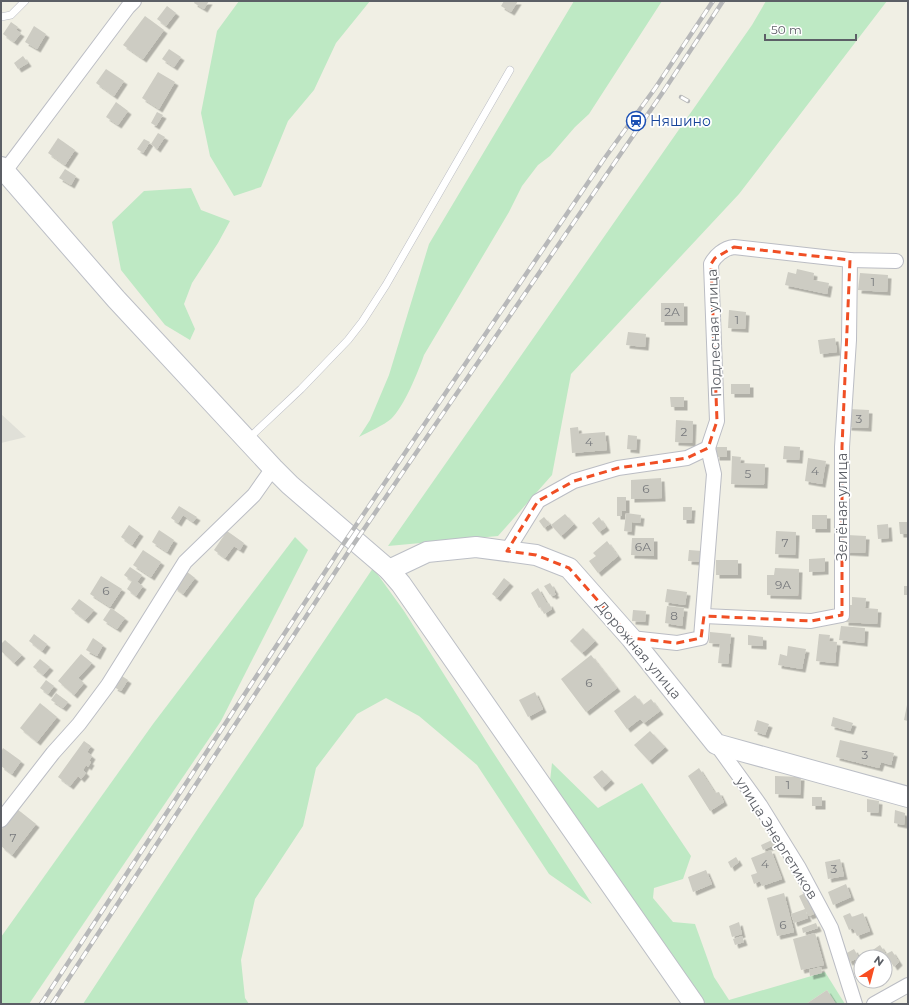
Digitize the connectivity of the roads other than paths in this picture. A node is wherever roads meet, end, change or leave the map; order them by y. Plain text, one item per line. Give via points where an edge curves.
1 (25, 1) edge
2 (129, 3) edge
3 (1, 17) edge
4 (510, 70) dead end
5 (3, 169) edge
6 (850, 260) junction
7 (896, 261) dead end
8 (246, 440) junction
9 (708, 448) junction
10 (273, 468) junction
11 (507, 551) junction
12 (389, 570) junction
13 (704, 616) junction
14 (631, 638) junction
15 (716, 744) junction
16 (908, 797) edge
17 (1, 820) edge
18 (908, 984) edge
19 (694, 1004) edge
20 (855, 1004) edge
21 (874, 1004) edge

1 - 3 lane via 11,15
2 - 5 street
4 - 8 lane via 366,316 348,340
5 - 8 street via 116,299
6 - 7 street, Подлесная улица
6 - 9 street, Подлесная улица via 734,247 715,258 711,264 717,421
6 - 13 street, Зелёная улица via 849,340 842,447 842,615 811,621
8 - 10 street
9 - 11 street via 688,458 618,468 574,481 538,502
9 - 13 street via 714,474
10 - 12 street
10 - 17 street via 254,495 185,562 116,674
11 - 12 street, Дорожная улица via 476,547 427,552
11 - 14 street, Дорожная улица via 536,555 569,568
12 - 19 street
13 - 14 street via 701,638 677,643
14 - 15 street, Дорожная улица
15 - 16 street
15 - 20 street, улица Энергетиков via 760,806 803,874 831,928
18 - 21 street

